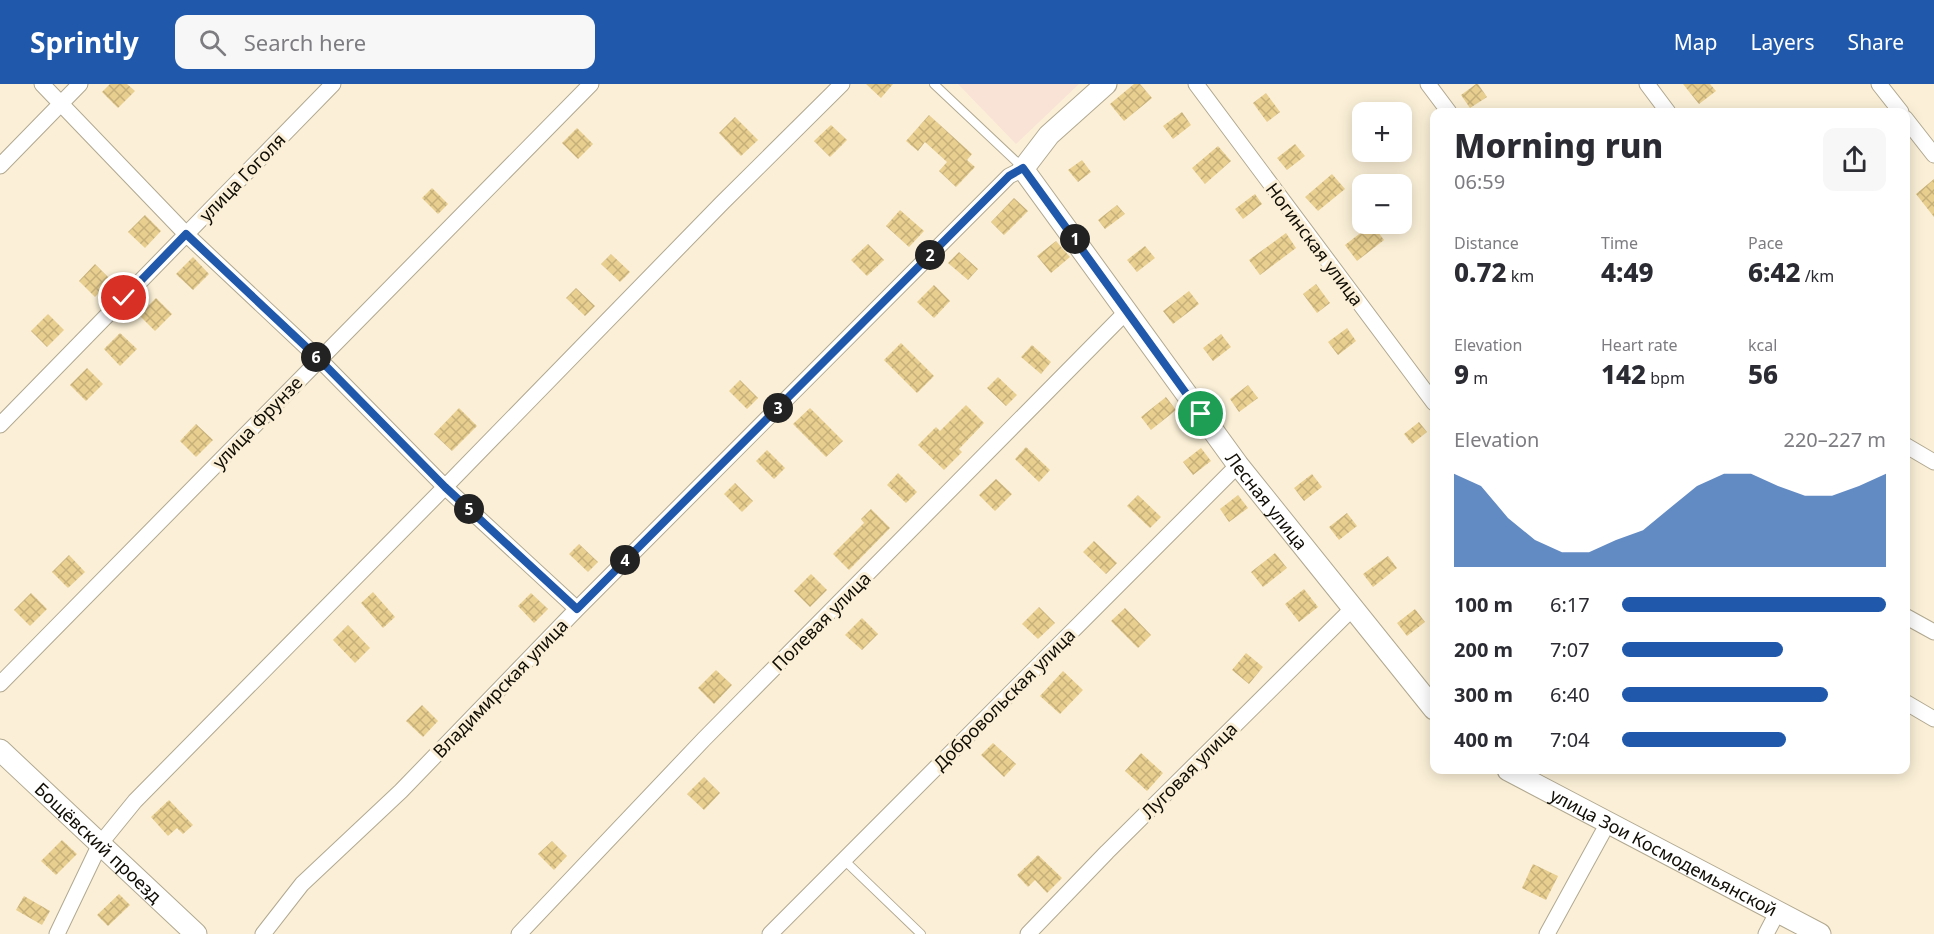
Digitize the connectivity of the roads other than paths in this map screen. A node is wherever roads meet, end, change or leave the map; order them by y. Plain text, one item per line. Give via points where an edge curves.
1 (42, 84) edge
2 (80, 84) edge
3 (333, 84) edge
4 (591, 84) edge
5 (842, 84) edge
6 (934, 84) edge
7 (1106, 84) edge
8 (1197, 84) edge
9 (1428, 84) edge
10 (1647, 84) edge
11 (1879, 84) edge
12 (62, 103) junction
13 (1446, 108) edge
14 (1665, 108) edge
15 (1898, 108) edge
16 (1910, 124) edge
17 (1934, 155) edge
18 (0, 166) edge
19 (1023, 168) junction
20 (186, 234) junction
21 (1127, 311) junction
22 (319, 359) junction
23 (1430, 398) edge
24 (0, 426) edge
25 (1910, 449) edge
26 (1934, 462) edge
27 (1238, 465) junction
28 (445, 487) junction
29 (1353, 608) junction
30 (577, 609) junction
31 (1910, 619) edge
32 (1934, 632) edge
33 (0, 684) edge
34 (1430, 704) edge
35 (1910, 705) edge
36 (1934, 719) edge
37 (0, 750) edge
38 (1516, 774) edge
39 (1609, 821) junction
40 (100, 844) junction
41 (843, 860) junction
42 (1778, 911) junction
43 (57, 934) edge
44 (196, 934) edge
45 (263, 934) edge
46 (519, 934) edge
47 (770, 934) edge
48 (921, 934) edge
49 (1028, 934) edge
50 (1547, 934) edge
51 (1766, 934) edge
52 (1820, 934) edge

1 - 12 street
2 - 12 street
3 - 20 street, улица Гоголя
4 - 22 street, улица Фрунзе
5 - 28 street
6 - 19 lane
7 - 19 street via 1049,135
8 - 23 street, Ногинская улица
9 - 13 street
10 - 14 street
11 - 15 street
12 - 18 street
12 - 20 street
16 - 17 street
19 - 21 street, Лесная улица
19 - 30 street, Владимирская улица via 1000,184
20 - 22 street
20 - 24 street, улица Гоголя
21 - 27 street, Лесная улица
21 - 46 street, Полевая улица via 704,739
22 - 28 street
22 - 33 street, улица Фрунзе
25 - 26 street
27 - 29 street, Лесная улица
27 - 41 street, Добровольская улица
28 - 30 street
28 - 40 street via 135,801
29 - 34 street, Лесная улица
29 - 49 street, Луговая улица
30 - 45 street, Владимирская улица via 401,791 302,884
31 - 32 street
35 - 36 street
37 - 40 street, Бощёвский проезд
38 - 39 street, улица Зои Космодемьянской
39 - 42 street, улица Зои Космодемьянской
39 - 50 street
40 - 43 street
40 - 44 street, Бощёвский проезд
41 - 47 street, Добровольская улица
41 - 48 lane
42 - 51 street
42 - 52 street, улица Зои Космодемьянской

